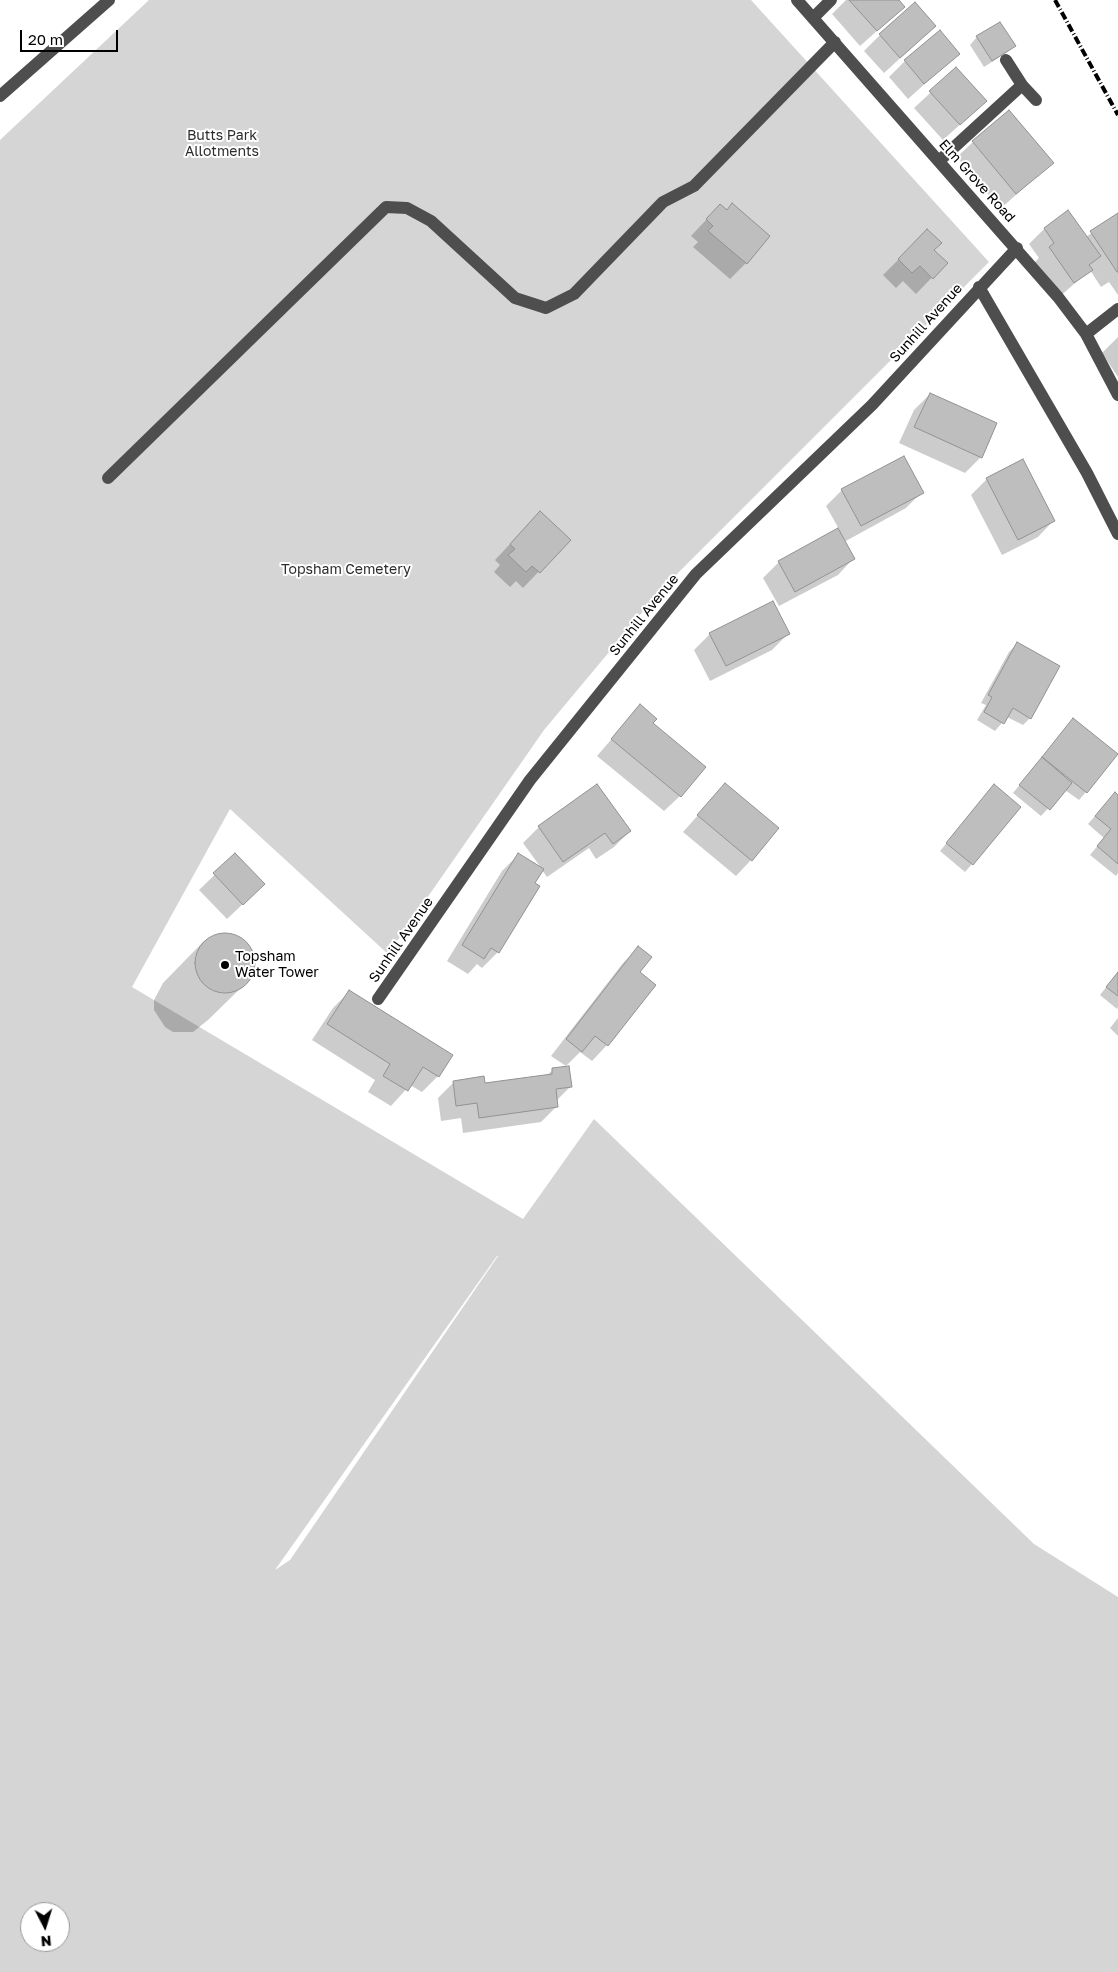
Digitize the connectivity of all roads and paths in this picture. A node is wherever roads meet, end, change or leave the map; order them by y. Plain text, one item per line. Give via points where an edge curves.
1 (110, 0) edge
2 (797, 0) edge
3 (831, 0) edge
4 (813, 18) junction
5 (835, 42) junction
6 (1006, 60) dead end
7 (1022, 85) junction
8 (0, 96) edge
9 (1036, 100) dead end
10 (939, 160) junction
11 (1017, 248) junction
12 (979, 287) junction
13 (1118, 309) edge
14 (1086, 334) junction
15 (1118, 395) edge
16 (108, 478) dead end
17 (1118, 534) edge
18 (378, 999) dead end

1 - 8 street
2 - 4 street, Elm Grove Road
3 - 4 street
4 - 5 street, Elm Grove Road
5 - 10 street, Elm Grove Road
5 - 16 street via 694,186 663,202 574,294 546,308 515,298 431,221 408,208 386,207
6 - 7 street
7 - 9 street
7 - 10 street
10 - 11 street, Elm Grove Road
11 - 12 street, Sunhill Avenue
11 - 14 street, Elm Grove Road
12 - 17 street, Sunhill Avenue via 1087,473
12 - 18 street, Sunhill Avenue via 872,404 696,574 530,780
13 - 14 street
14 - 15 street, Elm Grove Road

